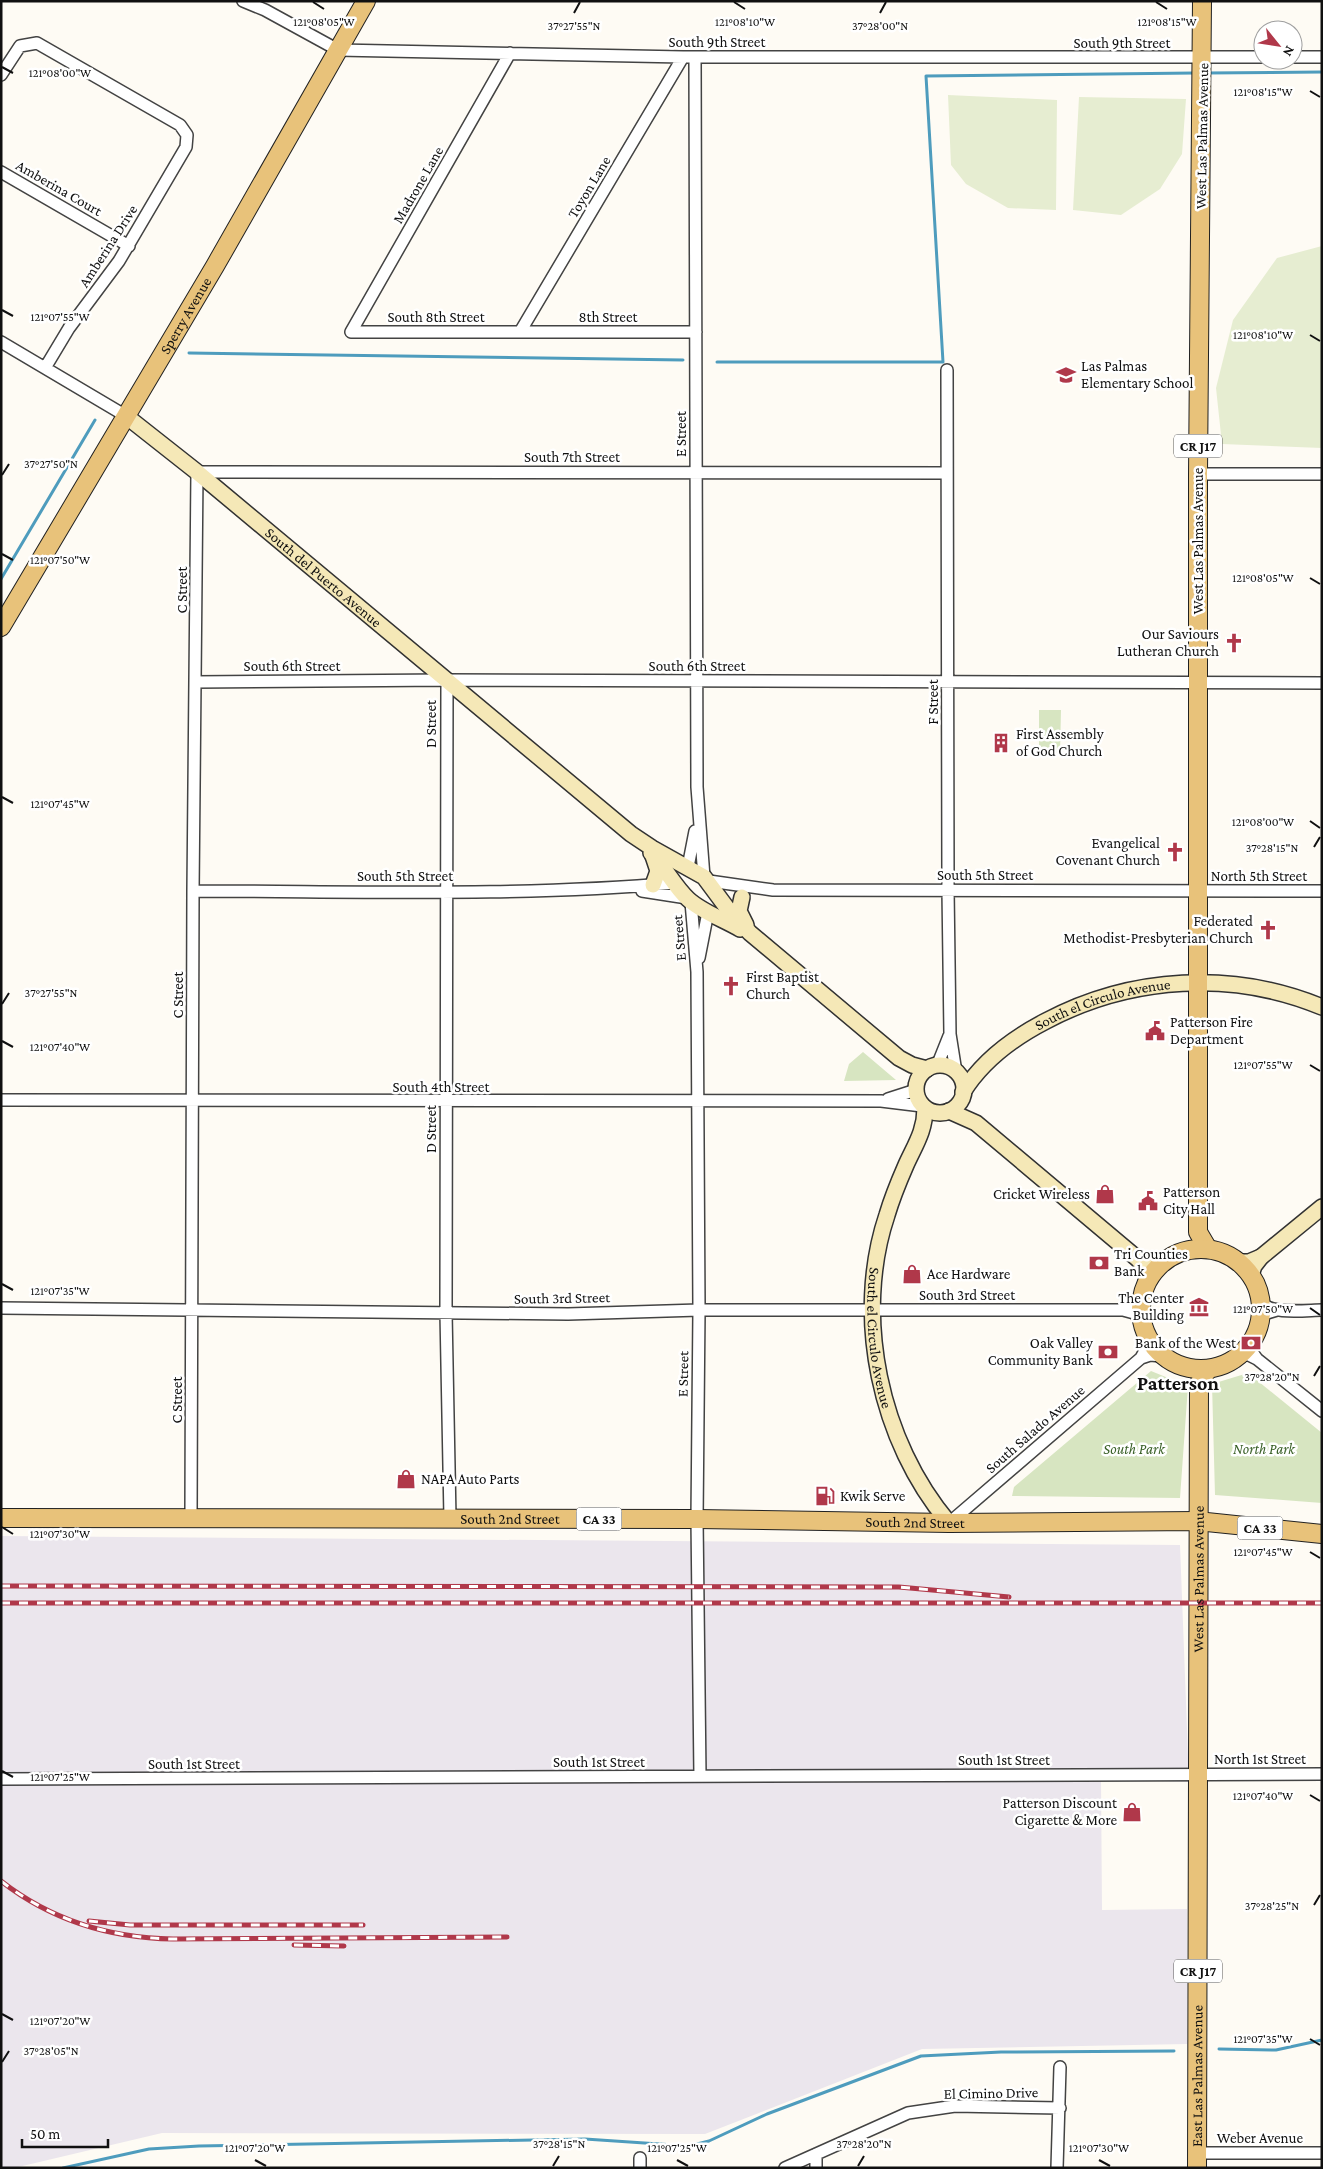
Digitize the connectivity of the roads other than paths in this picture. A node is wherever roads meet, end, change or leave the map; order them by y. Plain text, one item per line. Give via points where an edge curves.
1 (243, 1) edge
2 (366, 1) edge
3 (1202, 1) edge
4 (268, 6) edge
5 (338, 50) junction
6 (510, 53) junction
7 (683, 57) junction
8 (695, 57) junction
9 (1303, 57) edge
10 (1322, 57) edge
11 (1202, 58) junction
12 (1253, 58) edge
13 (1, 75) edge
14 (1, 172) edge
15 (129, 246) junction
16 (351, 332) joint
17 (520, 332) junction
18 (696, 332) junction
19 (1, 342) edge
20 (45, 368) junction
21 (947, 370) dead end
22 (126, 416) junction
23 (198, 472) junction
24 (696, 472) junction
25 (947, 473) junction
26 (1198, 474) junction
27 (1322, 474) edge
28 (1, 627) edge
29 (447, 680) junction
30 (697, 681) junction
31 (196, 682) junction
32 (948, 682) junction
33 (1198, 683) junction
34 (1322, 683) edge
35 (698, 812) junction
36 (631, 834) junction
37 (651, 853) junction
38 (687, 866) junction
39 (706, 879) junction
40 (675, 881) junction
41 (653, 885) junction
42 (618, 888) junction
43 (773, 890) junction
44 (948, 890) junction
45 (192, 891) junction
46 (445, 891) junction
47 (1197, 891) junction
48 (1322, 891) edge
49 (742, 897) junction
50 (689, 900) junction
51 (721, 900) junction
52 (709, 912) junction
53 (755, 938) junction
54 (697, 972) junction
55 (1197, 982) junction
56 (1322, 1007) edge
57 (950, 1034) junction
58 (899, 1058) junction
59 (989, 1060) junction
60 (932, 1067) junction
61 (956, 1072) junction
62 (916, 1086) junction
63 (962, 1096) junction
64 (1, 1100) edge
65 (193, 1101) junction
66 (881, 1101) junction
67 (446, 1102) junction
68 (698, 1102) junction
69 (924, 1107) junction
70 (945, 1112) junction
71 (976, 1123) junction
72 (918, 1143) junction
73 (1322, 1207) edge
74 (1198, 1232) junction
75 (1208, 1249) junction
76 (1188, 1250) junction
77 (1139, 1260) junction
78 (1160, 1265) junction
79 (1245, 1268) junction
80 (1147, 1281) junction
81 (1141, 1301) junction
82 (1, 1308) edge
83 (699, 1310) junction
84 (872, 1310) junction
85 (1123, 1310) junction
86 (1261, 1310) junction
87 (1322, 1310) edge
88 (192, 1311) junction
89 (446, 1313) junction
90 (1141, 1320) junction
91 (1146, 1337) junction
92 (1252, 1341) junction
93 (1240, 1355) junction
94 (1162, 1356) junction
95 (1141, 1358) junction
96 (1258, 1359) junction
97 (1204, 1376) junction
98 (1322, 1411) edge
99 (1, 1518) edge
100 (191, 1518) junction
101 (450, 1518) junction
102 (697, 1519) junction
103 (1197, 1521) junction
104 (949, 1523) junction
105 (1322, 1534) edge
106 (1198, 1774) junction
107 (1322, 1774) edge
108 (700, 1776) junction
109 (1, 1779) edge
110 (1060, 2067) dead end
111 (1060, 2108) junction
112 (1322, 2152) edge
113 (816, 2154) junction
114 (1197, 2160) edge
115 (785, 2168) edge
116 (816, 2168) edge
117 (1057, 2168) edge

1 - 4 street, South 9th Street
2 - 5 main road, Sperry Avenue
3 - 11 main road, West Las Palmas Avenue / CR J17
4 - 5 street, South 9th Street
5 - 6 street, South 9th Street
5 - 22 main road, Sperry Avenue
6 - 7 street, South 9th Street
6 - 16 street, Madrone Lane
7 - 8 street, South 9th Street
7 - 17 street, Toyon Lane
8 - 11 street, South 9th Street
8 - 18 street, E Street
9 - 10 street
11 - 12 street, South 9th Street
11 - 26 main road, West Las Palmas Avenue / CR J17
13 - 15 street, Amberina Drive via 20,46 37,43 180,125 187,135 186,146
14 - 15 street, Amberina Court
15 - 20 street, Amberina Drive via 69,328
16 - 17 street, South 8th Street
17 - 18 street, 8th Street
18 - 24 street, E Street
19 - 20 street, South del Puerto Avenue
20 - 22 street, South del Puerto Avenue
21 - 25 street, F Street
22 - 23 street, South del Puerto Avenue
22 - 28 main road, Sperry Avenue
23 - 24 street, South 7th Street
23 - 29 street, South del Puerto Avenue
23 - 31 street, C Street
24 - 25 street, South 7th Street
24 - 30 street, E Street
25 - 32 street, F Street
26 - 27 street
26 - 33 main road, West Las Palmas Avenue / CR J17
29 - 30 street, South 6th Street
29 - 31 street, South 6th Street
29 - 36 street, South del Puerto Avenue
29 - 46 street, D Street
30 - 32 street, South 6th Street
30 - 35 street, E Street
31 - 45 street, C Street
32 - 33 street, South 6th Street
32 - 44 street, F Street
33 - 34 street, South 6th Street
33 - 47 main road, West Las Palmas Avenue / CR J17
35 - 38 street, E Street
35 - 39 street, E Street
36 - 37 street, South del Puerto Avenue
36 - 38 street, South del Puerto Avenue
37 - 40 street, South del Puerto Avenue
37 - 41 street via 658,871
38 - 39 street, South del Puerto Avenue
38 - 40 street via 679,871
39 - 43 street, South 5th Street
39 - 51 street, South del Puerto Avenue
40 - 41 street, South 5th Street
40 - 50 street, South del Puerto Avenue
41 - 42 street, South 5th Street
42 - 46 street, South 5th Street
42 - 50 street, South 5th Street
43 - 44 street, South 5th Street
43 - 49 street, South 5th Street
44 - 47 street, South 5th Street
44 - 57 street, F Street
45 - 46 street, South 5th Street
45 - 65 street, C Street
46 - 67 street, D Street
47 - 48 street, North 5th Street
47 - 55 main road, West Las Palmas Avenue / CR J17
49 - 51 street, South 5th Street
49 - 53 street via 739,911
50 - 52 street, South del Puerto Avenue
50 - 54 street, E Street
51 - 52 street
51 - 53 street, South del Puerto Avenue
52 - 53 street, South del Puerto Avenue
52 - 54 street, E Street
53 - 58 street, South del Puerto Avenue
54 - 68 street, E Street
55 - 56 street, South el Circulo Avenue via 1253,987
55 - 59 street, South el Circulo Avenue via 1146,986 1086,1002 1034,1027
55 - 74 main road, West Las Palmas Avenue / CR J17
57 - 60 street, F Street
57 - 61 street, F Street
58 - 60 street, South del Puerto Avenue via 912,1065
58 - 62 street, South del Puerto Avenue
59 - 61 street, South el Circulo Avenue via 972,1069
59 - 63 street, South el Circulo Avenue
60 - 61 street via 948,1067
60 - 62 street
61 - 63 street via 962,1082
62 - 66 street, South 4th Street
62 - 69 street
63 - 70 street
63 - 71 street
64 - 65 street, South 4th Street
65 - 67 street, South 4th Street
65 - 88 street, C Street
66 - 68 street, South 4th Street
66 - 69 street, South 4th Street
67 - 68 street, South 4th Street
67 - 89 street, D Street
68 - 83 street, E Street
69 - 70 street
69 - 72 street, South el Circulo Avenue via 925,1123
70 - 71 street
70 - 72 street, South el Circulo Avenue
71 - 77 street
72 - 84 street, South el Circulo Avenue via 885,1221 878,1248
73 - 79 street via 1254,1266
74 - 75 main road
74 - 76 main road, West Las Palmas Avenue / CR J17
75 - 76 main road
75 - 79 main road via 1219,1251
76 - 78 main road
77 - 78 street
77 - 80 street
78 - 80 main road
79 - 86 main road
80 - 81 main road
81 - 85 street, South 3rd Street
81 - 90 main road
82 - 88 street, South 3rd Street
83 - 84 street, South 3rd Street
83 - 89 street, South 3rd Street
83 - 102 street, E Street
84 - 85 street, South 3rd Street
84 - 104 street, South el Circulo Avenue via 877,1357 901,1445 930,1501
85 - 90 street, South 3rd Street via 1134,1313
86 - 87 street via 1267,1313
86 - 92 main road
88 - 89 street, South 3rd Street
88 - 100 street, C Street
89 - 101 street, D Street
90 - 91 main road
91 - 94 main road
91 - 95 street via 1146,1349
92 - 93 main road
92 - 96 street via 1252,1352
93 - 96 street
93 - 97 main road
94 - 95 street
94 - 97 main road via 1188,1368 1195,1375
95 - 104 street, South Salado Avenue
96 - 98 street
97 - 103 main road, West Las Palmas Avenue / CR J17
99 - 100 main road, South 2nd Street / CA 33
100 - 101 main road, South 2nd Street / CA 33
101 - 102 main road, South 2nd Street / CA 33
102 - 104 main road, South 2nd Street / CA 33
102 - 108 street, E Street
103 - 104 main road, South 2nd Street / CA 33
103 - 105 main road, CA 33
103 - 106 main road, West Las Palmas Avenue / CR J17
106 - 107 street, North 1st Street
106 - 108 street, South 1st Street
106 - 114 main road, East Las Palmas Avenue / CR J17
108 - 109 street, South 1st Street
110 - 111 street
111 - 113 street, El Cimino Drive via 954,2106 908,2113
111 - 117 street
112 - 114 street, Weber Avenue
113 - 115 street, El Cimino Drive
113 - 116 street

